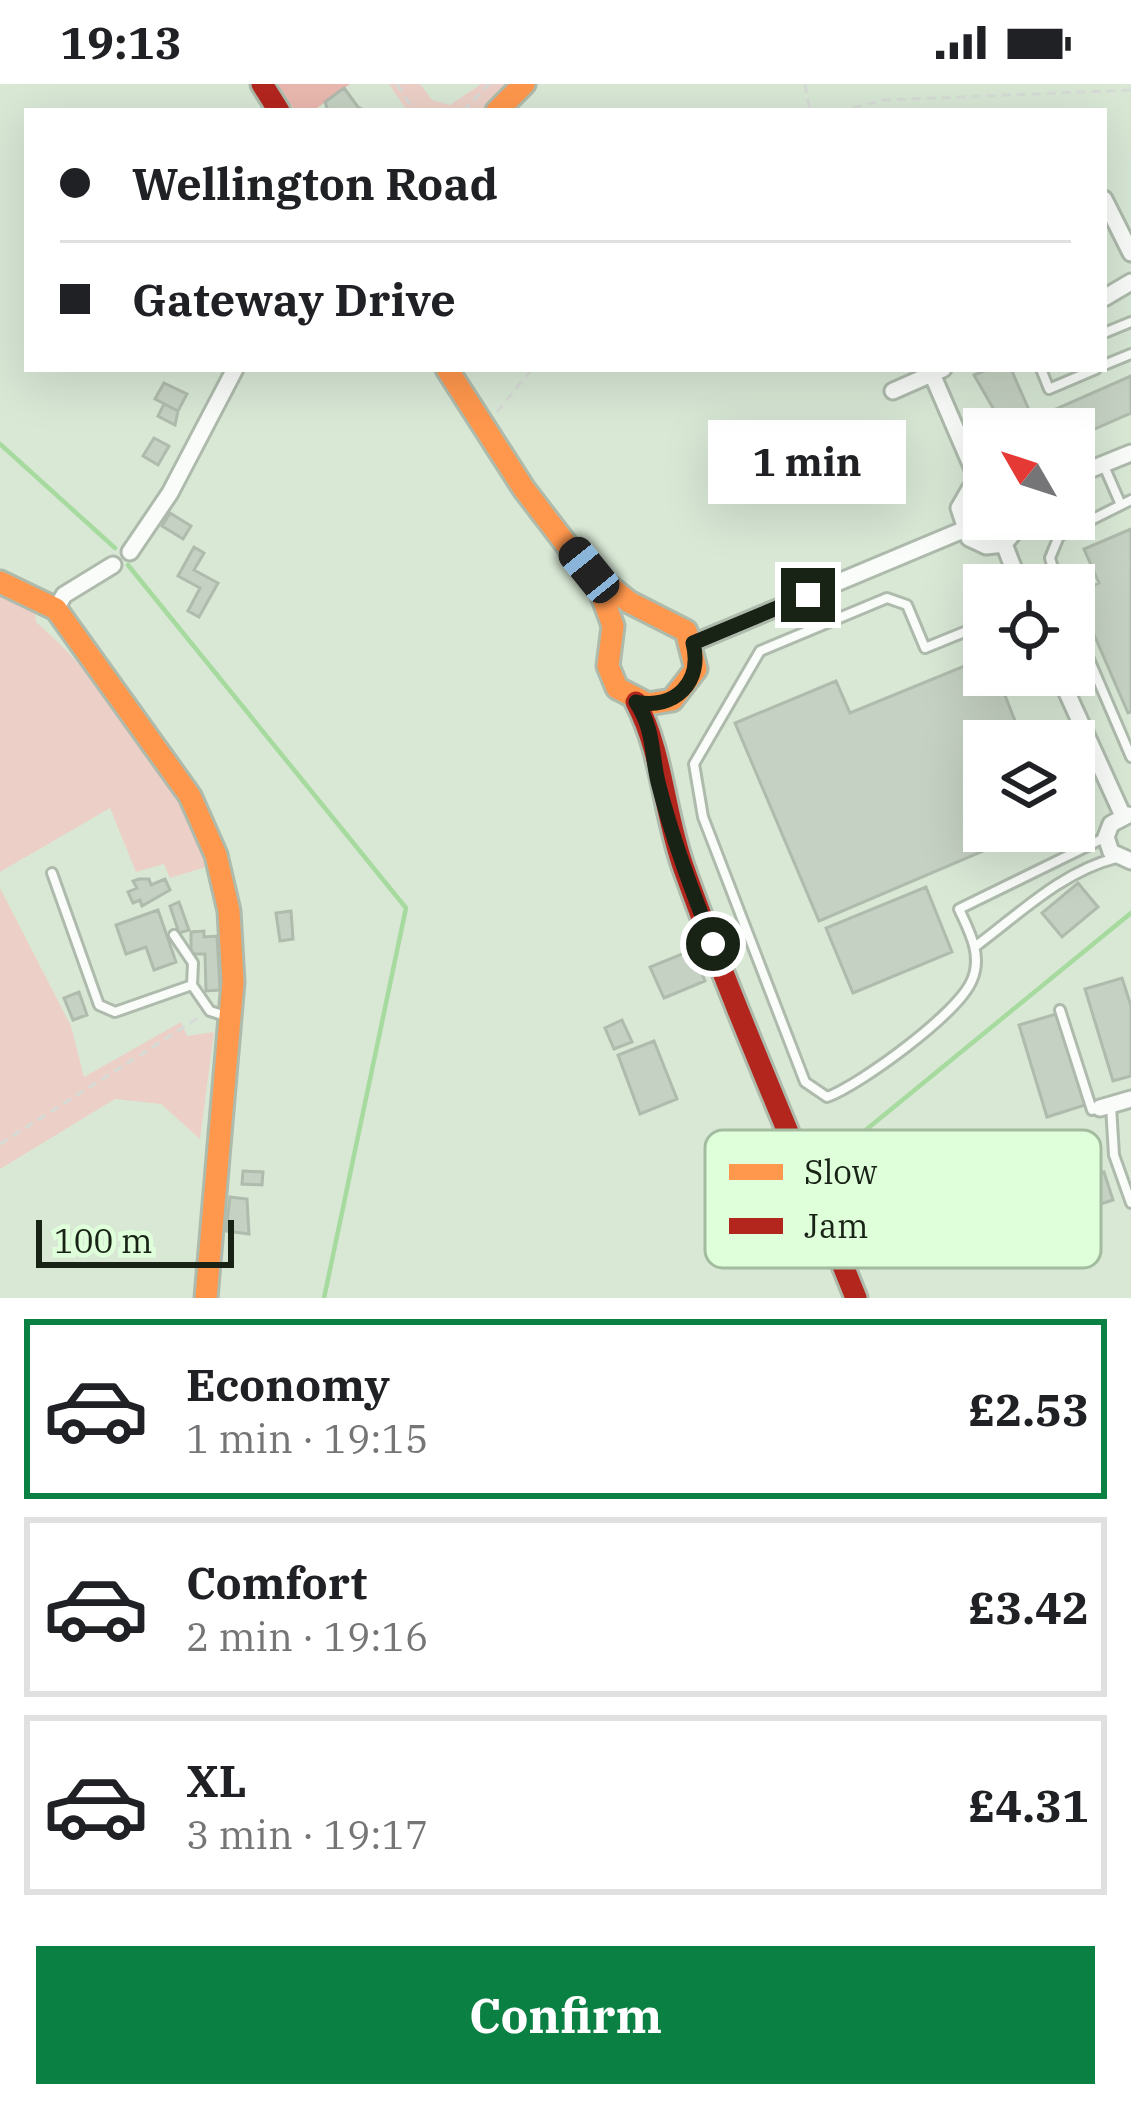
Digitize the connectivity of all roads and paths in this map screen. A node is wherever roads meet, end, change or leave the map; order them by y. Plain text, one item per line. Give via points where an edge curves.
1 (489, 84) edge
2 (524, 84) edge
3 (1131, 90) edge
4 (466, 108) edge
5 (500, 108) edge
6 (854, 108) edge
7 (1107, 205) edge
8 (1131, 254) edge
9 (233, 372) edge
10 (449, 372) edge
11 (529, 372) edge
12 (935, 372) edge
13 (937, 372) edge
14 (1041, 372) edge
15 (1089, 372) edge
16 (893, 391) dead end
17 (485, 428) junction
18 (963, 435) edge
19 (1131, 453) edge
20 (1104, 465) junction
21 (1095, 468) edge
22 (963, 497) edge
23 (1131, 500) edge
24 (1121, 505) junction
25 (963, 530) joint
26 (973, 540) edge
27 (1007, 540) edge
28 (1004, 544) junction
29 (130, 552) dead end
30 (1012, 564) edge
31 (1051, 564) edge
32 (113, 566) dead end
33 (589, 570) junction
34 (0, 582) edge
35 (56, 609) junction
36 (662, 617) junction
37 (963, 632) edge
38 (612, 642) junction
39 (693, 643) junction
40 (1095, 673) edge
41 (672, 700) junction
42 (636, 702) junction
43 (1095, 753) edge
44 (1131, 757) edge
45 (657, 777) junction
46 (1127, 816) edge
47 (1106, 837) junction
48 (1124, 859) edge
49 (52, 873) dead end
50 (174, 935) dead end
51 (976, 946) junction
52 (192, 985) junction
53 (1060, 1010) dead end
54 (220, 1014) junction
55 (1131, 1099) edge
56 (1105, 1107) junction
57 (788, 1130) edge
58 (0, 1144) edge
59 (1131, 1204) edge
60 (844, 1268) edge
61 (206, 1298) edge
62 (856, 1298) edge

1 - 4 path
2 - 5 street
3 - 6 path
7 - 8 street
9 - 29 street
10 - 17 street
11 - 17 path
12 - 16 street
13 - 18 street
14 - 15 lane via 1049,389
17 - 33 street
19 - 20 street
20 - 21 street
20 - 24 lane
22 - 25 street
23 - 24 lane
24 - 31 lane via 1059,536
25 - 39 street
26 - 28 street
27 - 28 street
28 - 30 street
32 - 35 street via 64,595
33 - 36 street
33 - 38 street via 609,608
34 - 35 street
35 - 54 street via 206,826 229,911
36 - 38 street via 638,618
36 - 39 street
37 - 51 lane via 926,647 907,605 887,598 760,651 694,764 703,818 805,1082 816,1090 827,1096 851,1088 957,1001 973,980
38 - 42 street via 611,677
39 - 41 street via 695,669
40 - 44 lane
41 - 42 street
41 - 45 street
42 - 45 street via 654,736
43 - 46 street
45 - 57 street via 682,867
46 - 47 street
47 - 48 street
47 - 51 lane via 959,909
48 - 51 lane via 1072,876
49 - 52 lane via 99,1005 115,1012
50 - 52 lane via 193,963
52 - 54 lane
53 - 56 lane via 1092,1110
54 - 58 path
54 - 61 street
55 - 56 street
56 - 59 lane
60 - 62 street

